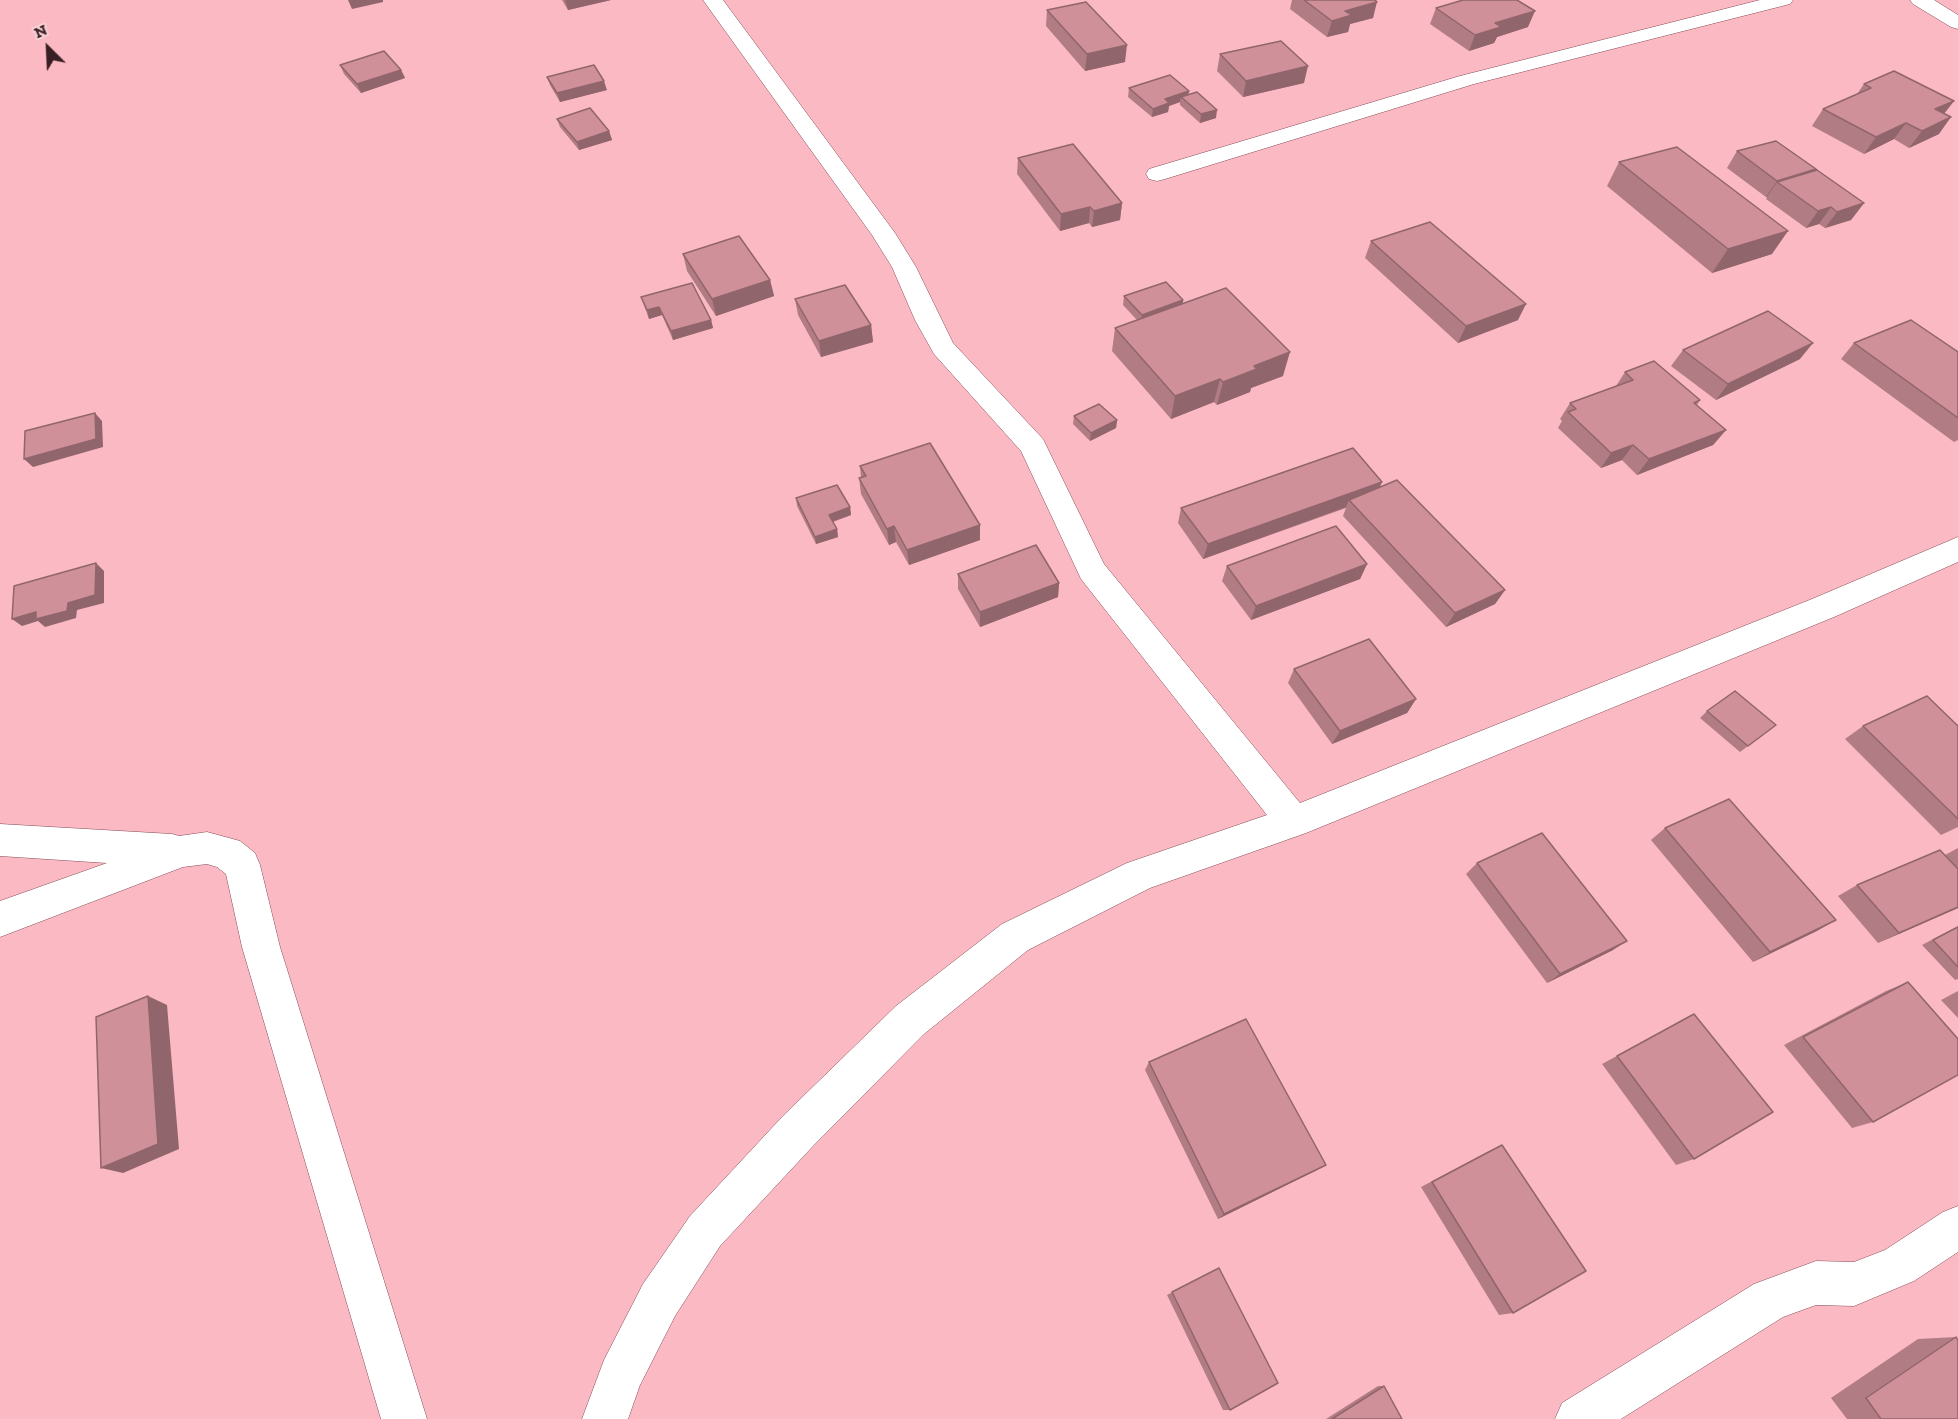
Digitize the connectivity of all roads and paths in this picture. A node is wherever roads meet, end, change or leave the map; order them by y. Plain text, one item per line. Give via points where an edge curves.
1 (713, 0) edge
2 (1783, 0) edge
3 (1920, 0) edge
4 (1958, 23) edge
5 (1157, 174) dead end
6 (1958, 549) edge
7 (1294, 822) junction
8 (0, 840) edge
9 (183, 851) junction
10 (0, 919) edge
11 (1958, 1227) edge
12 (404, 1419) edge
13 (605, 1419) edge
14 (1578, 1419) edge

1 - 7 street via 883,233 943,348 1033,446 1092,571
2 - 5 street via 1467,80
3 - 4 street
6 - 7 street via 1823,608
7 - 13 street via 1140,875 1015,937 910,1020 705,1231 659,1300 620,1376
8 - 9 street
9 - 10 street
9 - 12 street via 207,848 226,853 242,866 261,947
11 - 14 street via 1899,1266 1854,1284 1816,1283 1770,1300

